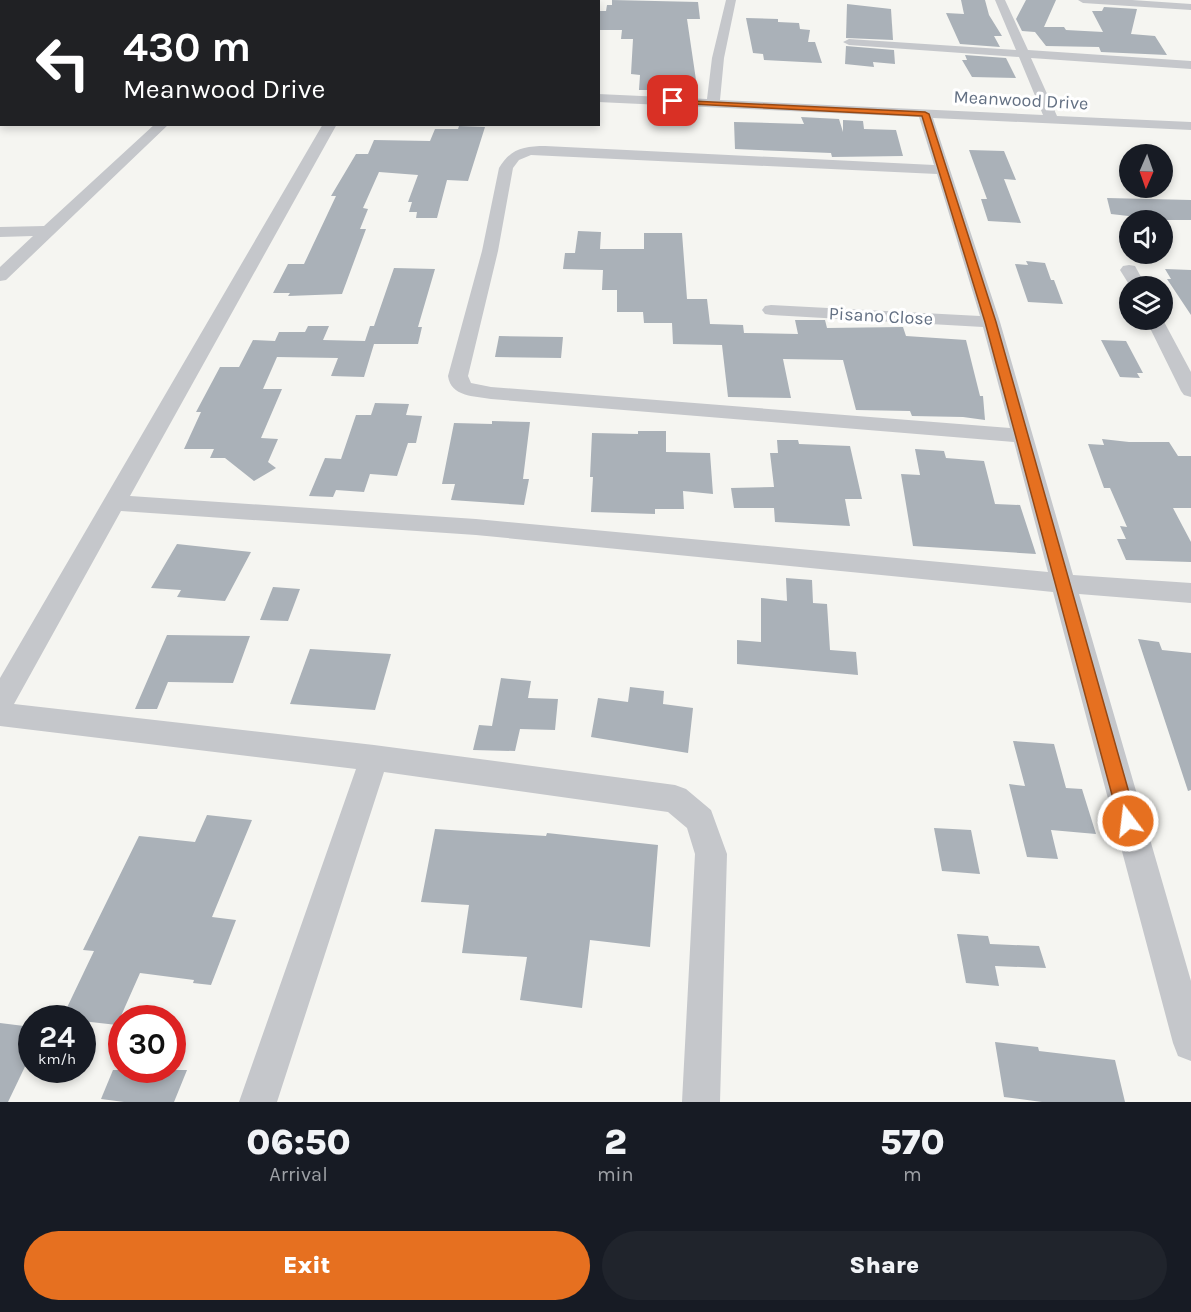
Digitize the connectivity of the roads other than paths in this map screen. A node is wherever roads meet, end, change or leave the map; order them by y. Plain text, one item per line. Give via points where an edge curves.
1 (731, 0) edge
2 (1000, 0) edge
3 (1083, 0) edge
4 (1191, 7) edge
5 (849, 42) dead end
6 (1023, 53) junction
7 (1191, 65) edge
8 (600, 98) edge
9 (713, 103) junction
10 (925, 114) junction
11 (1052, 120) junction
12 (161, 126) edge
13 (329, 126) edge
14 (1185, 126) edge
15 (1191, 142) edge
16 (944, 170) junction
17 (49, 231) junction
18 (0, 232) edge
19 (1130, 270) dead end
20 (0, 276) edge
21 (1133, 276) edge
22 (771, 310) dead end
23 (991, 322) junction
24 (1160, 330) edge
25 (1191, 391) edge
26 (1021, 436) junction
27 (113, 503) junction
28 (1062, 583) junction
29 (1191, 593) edge
30 (0, 703) edge
31 (0, 714) edge
32 (374, 758) junction
33 (1191, 1043) edge
34 (258, 1102) edge
35 (701, 1102) edge

1 - 9 street
2 - 6 street
3 - 4 street
5 - 6 street
6 - 7 street
6 - 11 street
8 - 9 street, Meanwood Drive
9 - 10 street, Meanwood Drive
10 - 11 street, Meanwood Drive
10 - 16 street
11 - 14 street, Meanwood Drive
12 - 17 street
13 - 27 street
14 - 15 street
16 - 23 street
16 - 26 street via 552,151 516,153 506,168 459,384 491,393
17 - 18 street
17 - 20 street
19 - 21 street
22 - 23 street, Pisano Close
23 - 26 street
24 - 25 street
26 - 28 street
27 - 28 street via 476,527
27 - 30 street
28 - 29 street
28 - 33 street
31 - 32 street
32 - 34 street
32 - 35 street via 675,799 700,820 711,854

